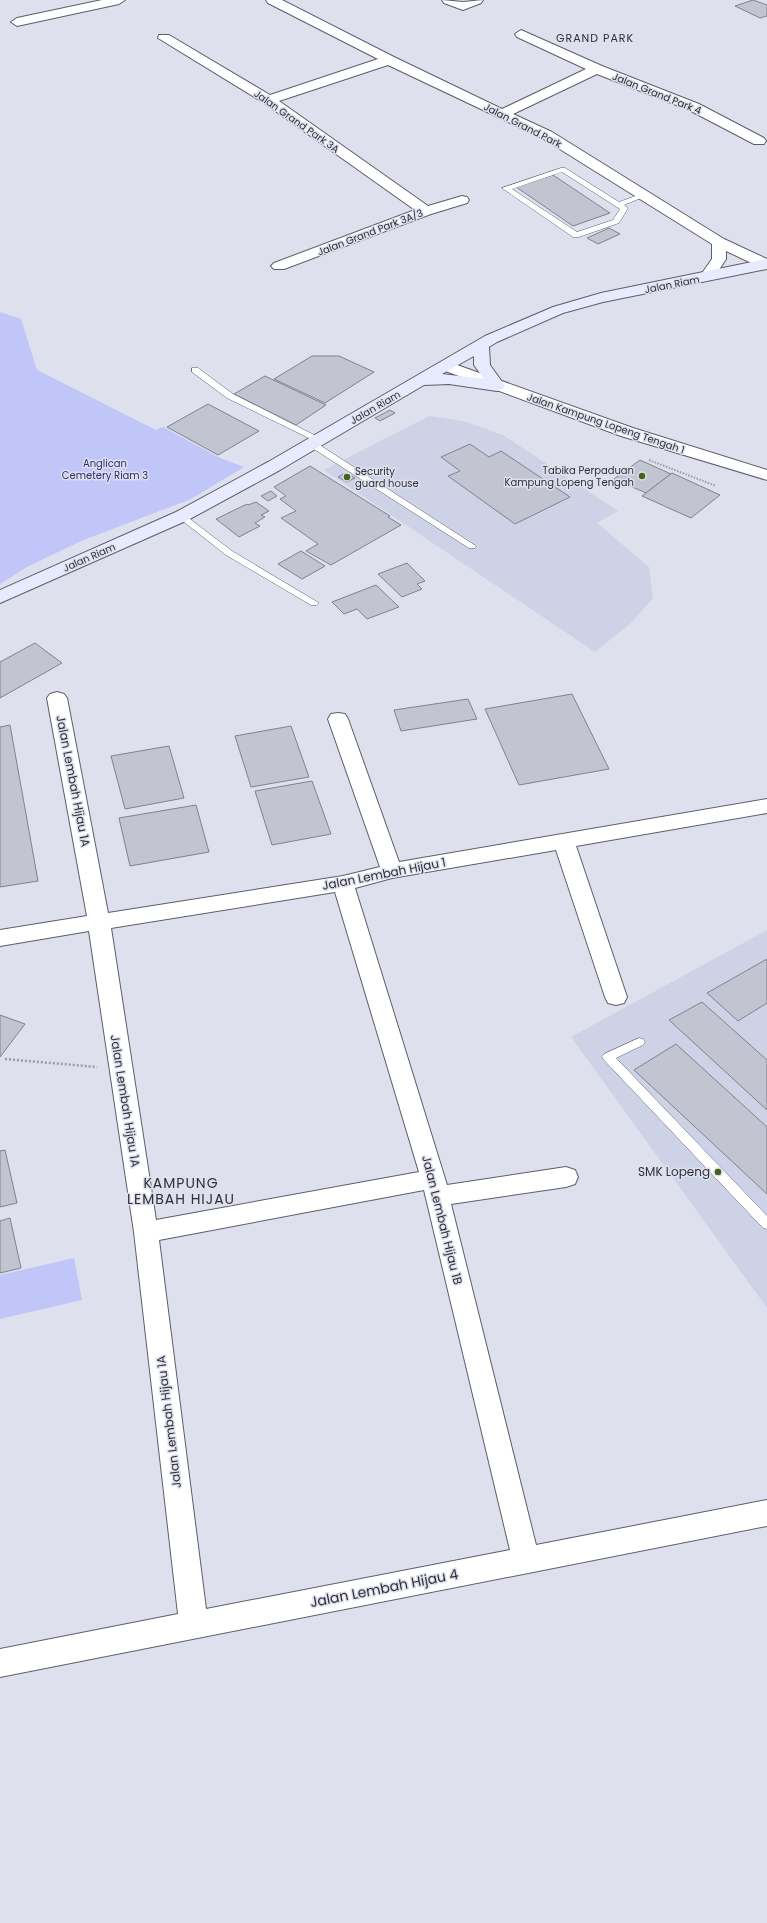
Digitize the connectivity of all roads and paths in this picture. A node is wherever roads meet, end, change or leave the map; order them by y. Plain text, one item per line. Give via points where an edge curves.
1 (119, 0) edge
2 (272, 0) edge
3 (448, 0) edge
4 (477, 0) edge
5 (299, 2) dead end
6 (461, 6) junction
7 (285, 7) junction
8 (473, 14) dead end
9 (17, 22) dead end
10 (521, 34) dead end
11 (164, 38) dead end
12 (389, 60) junction
13 (597, 69) junction
14 (269, 100) junction
15 (502, 114) junction
16 (758, 141) dead end
17 (644, 195) junction
18 (462, 200) dead end
19 (618, 204) junction
20 (426, 211) junction
21 (719, 242) junction
22 (766, 264) edge
23 (279, 266) dead end
24 (708, 276) junction
25 (481, 344) junction
26 (446, 366) junction
27 (195, 370) dead end
28 (421, 380) junction
29 (497, 386) junction
30 (316, 442) junction
31 (649, 460) dead end
32 (767, 475) edge
33 (716, 486) dead end
34 (182, 516) junction
35 (472, 546) dead end
36 (0, 598) edge
37 (314, 603) dead end
38 (57, 698) dead end
39 (338, 719) dead end
40 (767, 806) edge
41 (564, 842) junction
42 (392, 871) junction
43 (343, 883) junction
44 (100, 922) junction
45 (0, 938) edge
46 (616, 997) dead end
47 (639, 1042) dead end
48 (5, 1059) dead end
49 (120, 1069) junction
50 (566, 1177) dead end
51 (435, 1187) junction
52 (767, 1224) edge
53 (146, 1232) junction
54 (767, 1513) edge
55 (526, 1560) junction
56 (194, 1625) junction
57 (0, 1663) edge

1 - 9 street
2 - 7 street, Jalan Grand Park
3 - 6 street
4 - 6 street
5 - 7 street
6 - 8 street
7 - 12 street, Jalan Grand Park
10 - 13 street, Jalan Grand Park 4
11 - 14 street, Jalan Grand Park 3A
12 - 14 street
12 - 15 street, Jalan Grand Park
13 - 15 street, Jalan Grand Park 4
13 - 16 street, Jalan Grand Park 4 via 694,107
14 - 20 street, Jalan Grand Park 3A
15 - 17 street, Jalan Grand Park via 547,135
17 - 19 lane
17 - 21 street, Jalan Grand Park
18 - 20 street, Jalan Grand Park 3A/3
19 - 19 lane via 624,208 616,221 576,235 506,188 563,169
20 - 23 street, Jalan Grand Park 3A/3
21 - 22 street, Jalan Grand Park
21 - 24 street via 719,259
22 - 24 main road, Jalan Riam
24 - 25 main road, Jalan Riam via 601,298 558,310
25 - 26 main road, Jalan Riam
25 - 29 main road via 482,366
26 - 28 main road, Jalan Riam
26 - 29 street, Jalan Kampung Lopeng Tengah 1
27 - 30 lane via 230,396
28 - 29 main road via 449,379
28 - 30 main road, Jalan Riam
29 - 32 street, Jalan Kampung Lopeng Tengah 1 via 627,432
30 - 34 main road, Jalan Riam
30 - 35 lane
31 - 33 path
34 - 36 main road, Jalan Riam
34 - 37 lane via 229,552
38 - 44 street, Jalan Lembah Hijau 1A
39 - 42 street
40 - 41 street, Jalan Lembah Hijau 1
41 - 42 street, Jalan Lembah Hijau 1
41 - 46 street
42 - 43 street, Jalan Lembah Hijau 1
43 - 44 street, Jalan Lembah Hijau 1
43 - 51 street, Jalan Lembah Hijau 1B
44 - 45 street, Jalan Lembah Hijau 1
44 - 49 street, Jalan Lembah Hijau 1A
47 - 52 lane via 608,1057
48 - 49 path
49 - 53 street, Jalan Lembah Hijau 1A
50 - 51 street
51 - 53 street
51 - 55 street, Jalan Lembah Hijau 1B
53 - 56 street, Jalan Lembah Hijau 1A
54 - 55 street, Jalan Lembah Hijau 4
55 - 56 street, Jalan Lembah Hijau 4
56 - 57 street, Jalan Lembah Hijau 4

